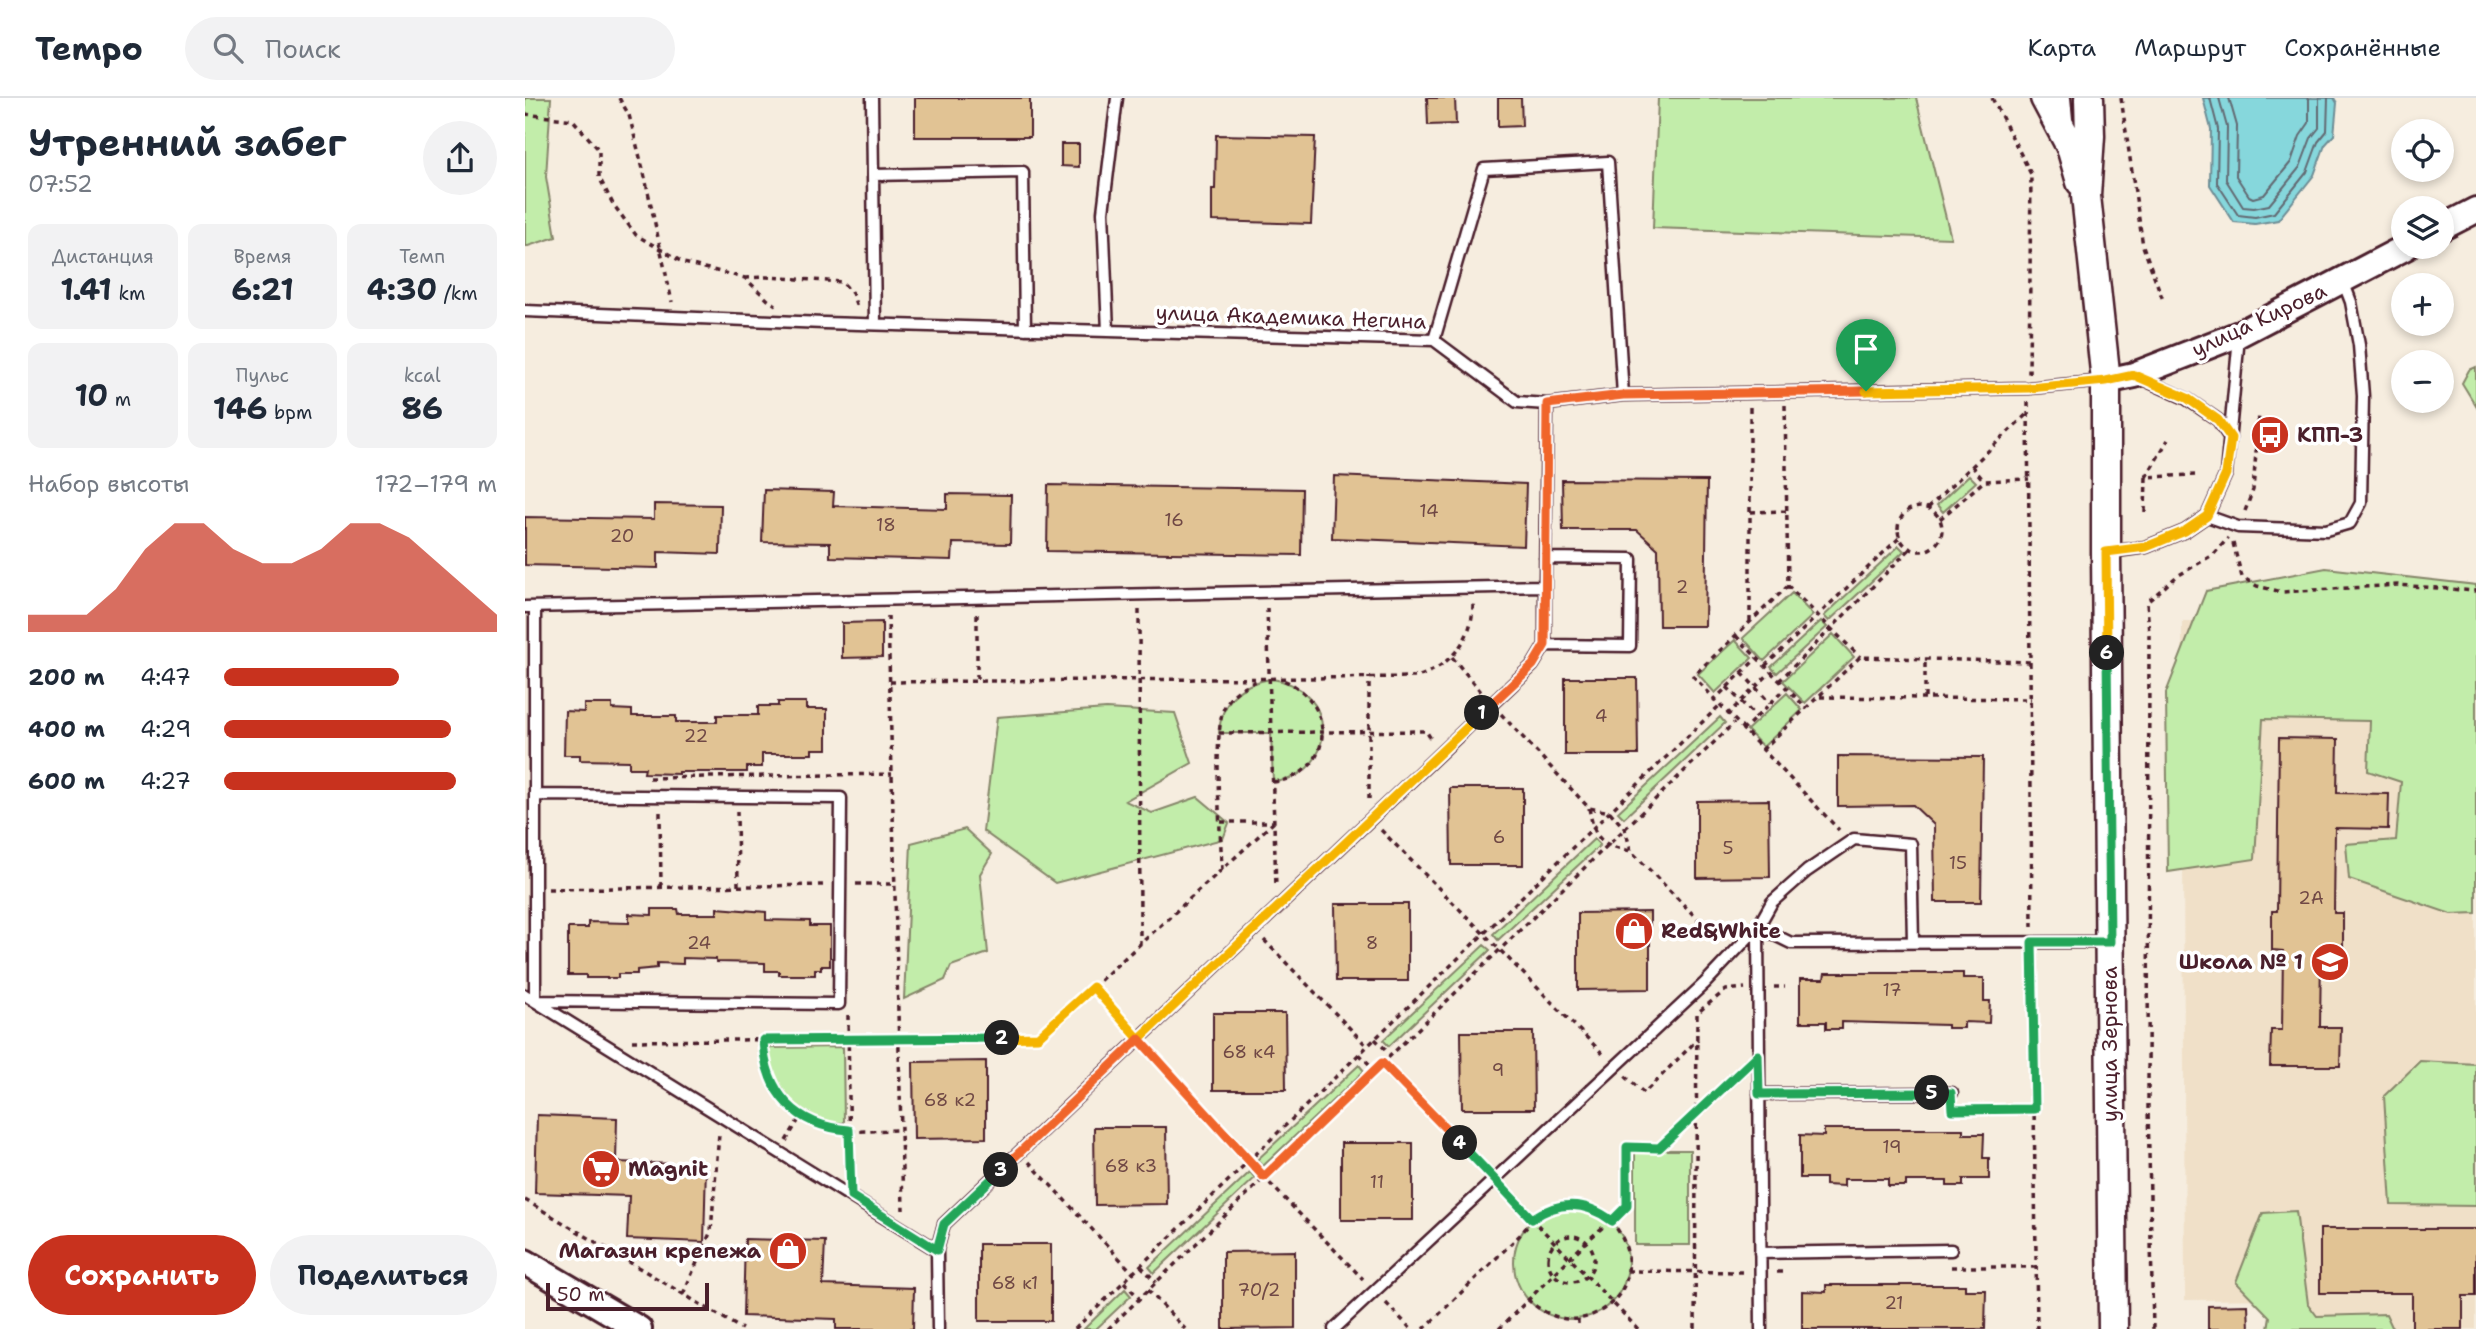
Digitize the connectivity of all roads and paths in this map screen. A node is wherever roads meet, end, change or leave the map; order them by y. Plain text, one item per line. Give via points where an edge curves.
1 (619, 98) edge
2 (871, 98) edge
3 (1117, 98) edge
4 (1992, 98) edge
5 (2045, 98) edge
6 (2065, 98) edge
7 (2089, 98) edge
8 (2121, 98) edge
9 (525, 114) edge
10 (2071, 147) junction
11 (873, 175) junction
12 (2086, 197) junction
13 (2476, 210) edge
14 (2454, 221) edge
15 (662, 249) junction
16 (2391, 255) edge
17 (745, 278) junction
18 (2343, 281) junction
19 (2164, 300) dead end
20 (777, 305) dead end
21 (525, 311) edge
22 (675, 317) junction
23 (875, 324) junction
24 (1025, 329) junction
25 (1108, 331) junction
26 (2239, 334) junction
27 (1434, 340) junction
28 (2134, 375) junction
29 (2106, 381) junction
30 (2029, 388) junction
31 (1750, 393) junction
32 (1785, 393) junction
33 (1623, 395) junction
34 (1547, 404) junction
35 (2028, 413) junction
36 (2259, 414) dead end
37 (2231, 438) junction
38 (2168, 440) dead end
39 (1972, 466) junction
40 (2195, 475) dead end
41 (2146, 477) junction
42 (2029, 479) junction
43 (1984, 481) junction
44 (1928, 508) junction
45 (1787, 511) junction
46 (1750, 512) junction
47 (2145, 512) dead end
48 (2207, 516) junction
49 (1940, 519) junction
50 (2235, 530) junction
51 (1899, 538) junction
52 (1910, 549) junction
53 (2106, 552) junction
54 (1545, 558) junction
55 (1545, 586) junction
56 (1789, 586) junction
57 (1474, 587) junction
58 (2476, 591) edge
59 (1267, 592) junction
60 (1139, 594) junction
61 (977, 598) junction
62 (888, 600) junction
63 (530, 607) edge
64 (1819, 615) junction
65 (1750, 622) junction
66 (1832, 628) junction
67 (1736, 636) junction
68 (1545, 645) junction
69 (1452, 657) junction
70 (1860, 657) junction
71 (1757, 658) junction
72 (1925, 659) junction
73 (2031, 662) junction
74 (1765, 666) junction
75 (1771, 672) junction
76 (1742, 673) junction
77 (1369, 677) junction
78 (1269, 679) junction
79 (1139, 680) junction
80 (1779, 681) junction
81 (890, 682) junction
82 (977, 682) junction
83 (1727, 687) junction
84 (1755, 688) junction
85 (1786, 688) junction
86 (1819, 697) junction
87 (1925, 698) junction
88 (2031, 699) junction
89 (1713, 701) junction
90 (1741, 701) junction
91 (1770, 703) junction
92 (1492, 704) junction
93 (1719, 706) junction
94 (1807, 709) junction
95 (1727, 715) junction
96 (1756, 717) junction
97 (1734, 723) junction
98 (1742, 731) junction
99 (1322, 732) junction
100 (1369, 732) junction
101 (1219, 733) junction
102 (1271, 733) junction
103 (1762, 750) junction
104 (1441, 753) junction
105 (892, 774) junction
106 (736, 777) junction
107 (646, 778) dead end
108 (660, 778) junction
109 (1273, 782) junction
110 (535, 795) junction
111 (660, 797) junction
112 (737, 797) junction
113 (1589, 808) junction
114 (1610, 812) junction
115 (1370, 819) junction
116 (1221, 822) junction
117 (1274, 822) junction
118 (1593, 828) junction
119 (1625, 829) junction
120 (1850, 842) junction
121 (1607, 846) junction
122 (1631, 850) junction
123 (1222, 870) junction
124 (840, 884) junction
125 (895, 884) junction
126 (738, 886) junction
127 (661, 887) junction
128 (535, 889) junction
129 (1277, 906) junction
130 (1758, 927) junction
131 (1254, 929) junction
132 (1482, 935) junction
133 (1718, 940) dead end
134 (1913, 942) junction
135 (2032, 942) junction
136 (2110, 942) junction
137 (1140, 944) junction
138 (1500, 950) junction
139 (1093, 987) junction
140 (1758, 987) junction
141 (1785, 987) dead end
142 (525, 995) edge
143 (535, 1000) junction
144 (839, 1003) junction
145 (848, 1039) junction
146 (899, 1039) junction
147 (1139, 1039) junction
148 (1375, 1039) junction
149 (1698, 1039) junction
150 (763, 1040) junction
151 (1367, 1046) junction
152 (615, 1050) junction
153 (1359, 1054) junction
154 (1391, 1055) junction
155 (1758, 1055) junction
156 (1382, 1063) junction
157 (1615, 1066) junction
158 (1375, 1071) junction
159 (1951, 1093) joint
160 (1759, 1094) junction
161 (2035, 1109) junction
162 (1696, 1112) junction
163 (721, 1116) junction
164 (801, 1116) junction
165 (849, 1130) junction
166 (901, 1130) junction
167 (779, 1152) junction
168 (1020, 1152) junction
169 (1248, 1161) junction
170 (1264, 1177) junction
171 (1494, 1180) junction
172 (851, 1196) junction
173 (525, 1200) edge
174 (1532, 1219) junction
175 (1612, 1221) junction
176 (904, 1229) junction
177 (1555, 1242) junction
178 (1587, 1242) junction
179 (937, 1250) junction
180 (1951, 1250) joint
181 (1760, 1253) junction
182 (1570, 1259) junction
183 (525, 1262) edge
184 (1140, 1266) junction
185 (2036, 1267) junction
186 (1627, 1271) junction
187 (1695, 1272) junction
188 (1760, 1272) junction
189 (1786, 1272) dead end
190 (1133, 1273) junction
191 (1554, 1276) junction
192 (1587, 1276) junction
193 (1124, 1282) junction
194 (1156, 1282) junction
195 (1148, 1290) junction
196 (1375, 1291) junction
197 (683, 1294) junction
198 (1139, 1298) junction
199 (1528, 1300) junction
200 (1612, 1302) junction
201 (1577, 1319) junction
202 (639, 1329) edge
203 (742, 1329) edge
204 (938, 1329) edge
205 (1075, 1329) edge
206 (1108, 1329) edge
207 (1185, 1329) edge
208 (1334, 1329) edge
209 (1411, 1329) edge
210 (1424, 1329) edge
211 (1499, 1329) edge
212 (1577, 1329) edge
213 (1638, 1329) edge
214 (1695, 1329) edge
215 (1761, 1329) edge
216 (2037, 1329) edge
217 (2113, 1329) edge
218 (2153, 1329) edge

1 - 15 path via 629,115
2 - 11 lane
3 - 25 lane via 1103,212
4 - 30 path via 2031,174
5 - 10 main road
6 - 10 lane
7 - 12 main road
8 - 19 path via 2143,246
9 - 15 path via 573,120 599,150 599,177 613,204 636,235
10 - 12 main road
11 - 23 lane
11 - 24 lane via 1023,173
12 - 29 main road, улица Зернова
13 - 14 street
15 - 17 path via 684,264
15 - 22 path
16 - 18 street, улица Кирова
17 - 20 path
17 - 23 path via 842,282 857,309
18 - 26 street, улица Кирова
18 - 50 lane via 2359,345 2361,503 2350,523 2326,530
21 - 22 lane, улица Академика Негина
22 - 23 lane, улица Академика Негина
23 - 24 lane, улица Академика Негина
24 - 25 lane, улица Академика Негина
25 - 27 lane, улица Академика Негина
26 - 28 street, улица Кирова
26 - 37 lane
27 - 33 lane via 1484,169 1608,162
27 - 34 lane, улица Академика Негина via 1517,401
28 - 29 street, улица Кирова
28 - 37 lane via 2187,398 2218,420
29 - 30 lane, улица Академика Негина
29 - 53 main road, улица Зернова
30 - 32 lane, улица Академика Негина
30 - 35 path
31 - 32 lane, улица Академика Негина
31 - 33 lane, улица Академика Негина
31 - 46 path
32 - 45 path
33 - 34 lane, улица Академика Негина
34 - 54 lane
35 - 39 path
35 - 42 path
36 - 50 path via 2253,490
37 - 48 lane via 2226,474
38 - 41 path
39 - 43 path
39 - 44 path
40 - 41 path
41 - 47 path
42 - 43 path
42 - 73 path
43 - 49 path
44 - 49 path
44 - 51 path via 1904,513
45 - 46 path
45 - 56 path
46 - 65 path
48 - 50 lane
48 - 53 lane via 2146,547
49 - 52 path via 1942,536 1937,544 1922,552
50 - 58 path via 2234,552 2242,577 2257,586 2282,592 2398,584
50 - 218 path via 2214,554 2147,602
51 - 52 path
51 - 64 path
52 - 66 path
53 - 136 main road, улица Зернова
54 - 55 lane
54 - 68 lane via 1632,559 1630,646
55 - 57 lane
55 - 68 lane
56 - 64 path
56 - 65 path
57 - 59 lane
57 - 69 path via 1470,627
59 - 60 lane
59 - 78 path
60 - 61 lane
60 - 79 path
61 - 62 lane
61 - 82 path
62 - 63 lane
62 - 81 path
63 - 110 lane
64 - 66 path
64 - 74 path
65 - 67 path
66 - 70 path
66 - 80 path
67 - 71 path
67 - 89 path via 1693,676
68 - 92 lane via 1533,665
69 - 77 path via 1417,677
69 - 92 path
70 - 72 path
70 - 86 path
71 - 74 path
71 - 76 path
72 - 73 path
72 - 87 path
73 - 88 path
74 - 75 path
75 - 80 path
75 - 84 path
76 - 83 path
76 - 84 path
77 - 78 path
77 - 100 path
78 - 79 path
78 - 99 path via 1284,680 1308,695 1317,706
78 - 101 path via 1233,695 1220,720
78 - 102 path
79 - 82 path
79 - 137 path
80 - 85 path
81 - 82 path
81 - 105 path
83 - 89 path
83 - 90 path
84 - 90 path
84 - 91 path
85 - 91 path
85 - 94 path
86 - 87 path
86 - 94 path
87 - 88 path
88 - 135 path
89 - 93 path
90 - 95 path
90 - 96 path
91 - 96 path
92 - 104 lane
92 - 113 path
93 - 95 path
93 - 114 path
94 - 103 path
95 - 97 path
96 - 98 path
97 - 98 path
97 - 119 path
98 - 103 path
99 - 100 path
99 - 102 path
99 - 109 path via 1320,747 1308,768
100 - 104 path via 1426,732
100 - 115 path
101 - 102 path
101 - 116 path
102 - 109 path
103 - 120 path
104 - 115 lane
105 - 106 path
105 - 125 path
106 - 108 path
106 - 112 path
107 - 108 path
108 - 111 path
109 - 117 path
110 - 111 lane
110 - 128 lane
111 - 112 lane
111 - 127 path
112 - 124 lane via 841,799
112 - 126 path
113 - 114 path
113 - 118 path
114 - 118 path
114 - 119 path
115 - 129 lane
115 - 132 path
116 - 117 path
116 - 123 path
117 - 123 path
117 - 129 path
118 - 121 path
118 - 132 path
119 - 121 path
119 - 122 path
120 - 130 lane via 1772,902
120 - 134 lane via 1911,844
121 - 122 path
121 - 138 path
122 - 133 path
123 - 137 path
124 - 125 path
124 - 126 path
124 - 144 lane
125 - 146 path
126 - 127 path
127 - 128 path
128 - 143 lane
129 - 131 lane
130 - 134 lane via 1791,943
130 - 140 lane
130 - 157 lane
131 - 147 lane
131 - 151 path
132 - 138 path
132 - 148 path
134 - 135 lane
135 - 136 lane
135 - 161 path
136 - 217 main road, улица Зернова
137 - 139 path
138 - 154 path
138 - 157 path
139 - 146 path via 1038,1037
139 - 147 path
140 - 141 path
140 - 149 path via 1727,990 1697,1013
140 - 155 lane
142 - 143 lane
143 - 144 lane
143 - 152 lane
144 - 145 path via 848,1009
145 - 146 path
145 - 150 path
145 - 165 path
146 - 166 path
147 - 168 lane
147 - 169 path
148 - 151 path
148 - 154 path
149 - 157 path via 1644,1093
149 - 162 path
150 - 152 path via 628,1041
150 - 164 path via 772,1083
151 - 153 path
152 - 163 lane
153 - 158 path
153 - 169 path
154 - 156 path
155 - 160 lane
155 - 162 path
156 - 158 path
156 - 171 path
157 - 171 lane
158 - 170 path
159 - 160 lane
159 - 161 path via 1952,1110
160 - 181 lane
161 - 185 path
162 - 175 path via 1659,1148 1627,1147 1627,1206
162 - 187 path
163 - 167 lane
163 - 197 path via 711,1231
164 - 165 path via 825,1127
164 - 167 path
165 - 166 path
165 - 172 path
166 - 176 path
167 - 172 lane
168 - 179 lane via 944,1224
168 - 190 path
169 - 170 path
169 - 184 path
170 - 194 path
170 - 196 path
171 - 174 path
171 - 196 lane
172 - 176 lane
173 - 197 path
174 - 175 path via 1553,1207 1578,1205
174 - 177 path
174 - 210 path
175 - 178 path
175 - 186 path via 1625,1243
176 - 179 lane
177 - 178 path via 1570,1236
177 - 182 path
177 - 191 path via 1548,1263
178 - 182 path
178 - 192 path via 1594,1258
179 - 204 lane
180 - 181 lane
180 - 185 path via 1951,1268
181 - 188 lane
182 - 191 path
182 - 192 path
183 - 202 street
184 - 190 path
184 - 194 path
185 - 216 path
186 - 187 path
186 - 200 path
187 - 188 path
187 - 214 path
188 - 189 path
188 - 215 lane
190 - 193 path
191 - 192 path via 1575,1282
191 - 199 path
192 - 200 path
193 - 198 path
193 - 205 path
194 - 195 path
195 - 198 path
195 - 207 path
196 - 208 lane
196 - 209 path
197 - 203 path
198 - 206 path
199 - 201 path via 1542,1312
199 - 211 path
200 - 201 path
200 - 213 path
201 - 212 path

